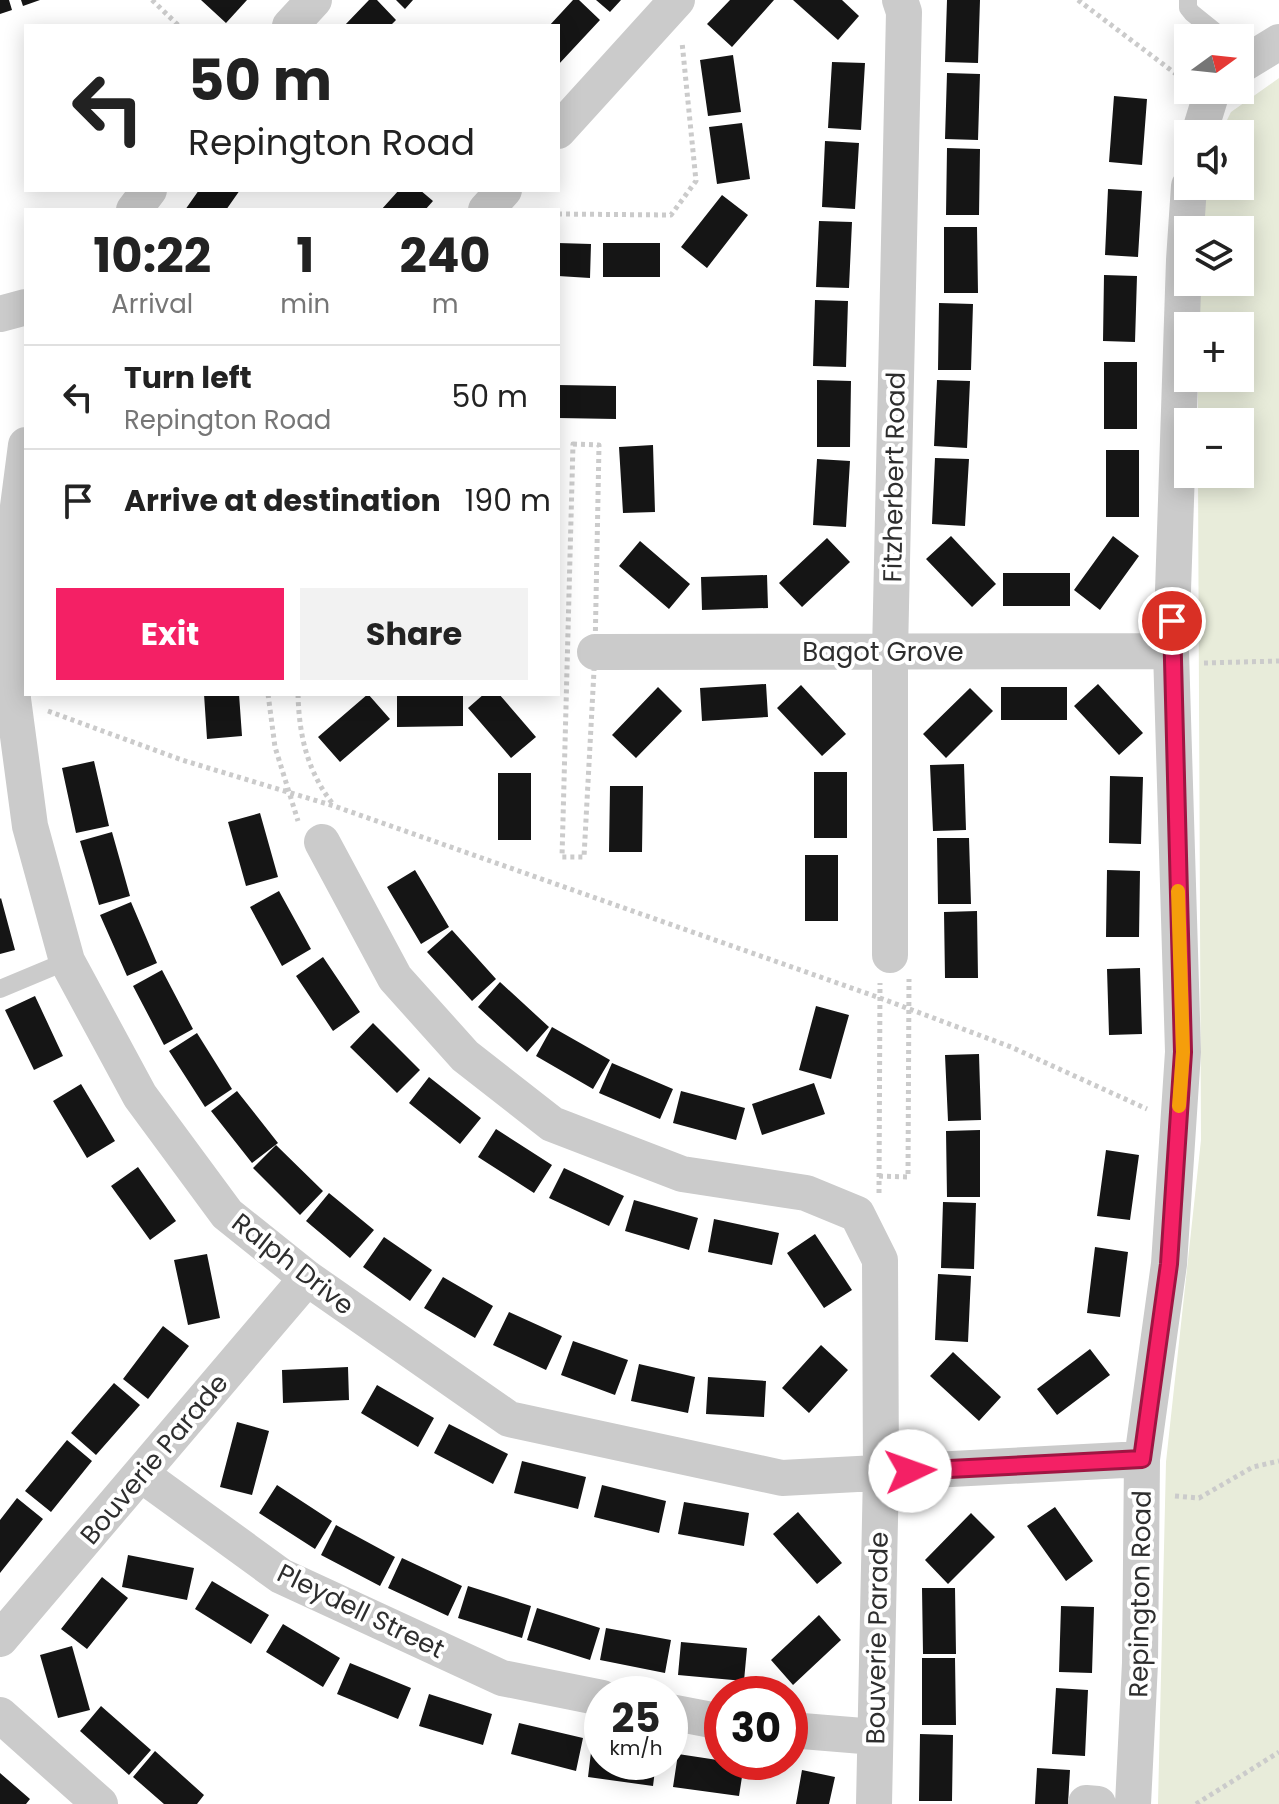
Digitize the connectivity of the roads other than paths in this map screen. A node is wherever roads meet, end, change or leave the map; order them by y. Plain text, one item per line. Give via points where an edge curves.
1 (314, 0) edge
2 (900, 0) edge
3 (1188, 0) edge
4 (679, 15) edge
5 (292, 24) edge
6 (1208, 24) edge
7 (560, 129) edge
8 (502, 192) edge
9 (1188, 200) edge
10 (488, 208) edge
11 (24, 308) edge
12 (0, 314) edge
13 (24, 456) edge
14 (5, 564) edge
15 (595, 652) dead end
16 (890, 653) junction
17 (1171, 658) junction
18 (17, 679) edge
19 (322, 842) road end
20 (890, 955) road end
21 (67, 961) junction
22 (0, 989) edge
23 (307, 1278) junction
24 (881, 1473) junction
25 (142, 1475) junction
26 (1142, 1477) junction
27 (0, 1639) edge
28 (584, 1694) edge
29 (0, 1715) edge
30 (808, 1731) edge
31 (875, 1737) junction
32 (1086, 1803) edge
33 (100, 1804) edge
34 (874, 1804) edge
35 (1098, 1804) edge
36 (1133, 1804) edge

1 - 5 street
2 - 16 street, Fitzherbert Road via 904,12
3 - 6 lane via 1192,13
4 - 7 street
8 - 10 street
9 - 17 street, Repington Road
11 - 12 street
13 - 14 street, Ralph Drive
14 - 18 street, Ralph Drive
15 - 16 street, Bagot Grove
16 - 17 street, Bagot Grove
16 - 20 street, Fitzherbert Road
17 - 26 street, Repington Road via 1183,1052 1169,1264
18 - 21 street, Ralph Drive via 30,826
19 - 24 street, Bouverie Parade via 395,978 465,1056 552,1124 682,1174 806,1193 857,1214 880,1260
21 - 22 lane
21 - 23 street, Ralph Drive via 140,1096 227,1214
23 - 24 street, Ralph Drive via 509,1419 782,1478
23 - 25 street, Bouverie Parade
24 - 26 street, Ralph Drive
24 - 31 street, Bouverie Parade
25 - 27 street, Bouverie Parade
25 - 28 street, Pleydell Street via 281,1576 502,1678
26 - 36 street, Repington Road
29 - 33 street
30 - 31 street
31 - 34 street, Bouverie Parade
32 - 35 street

